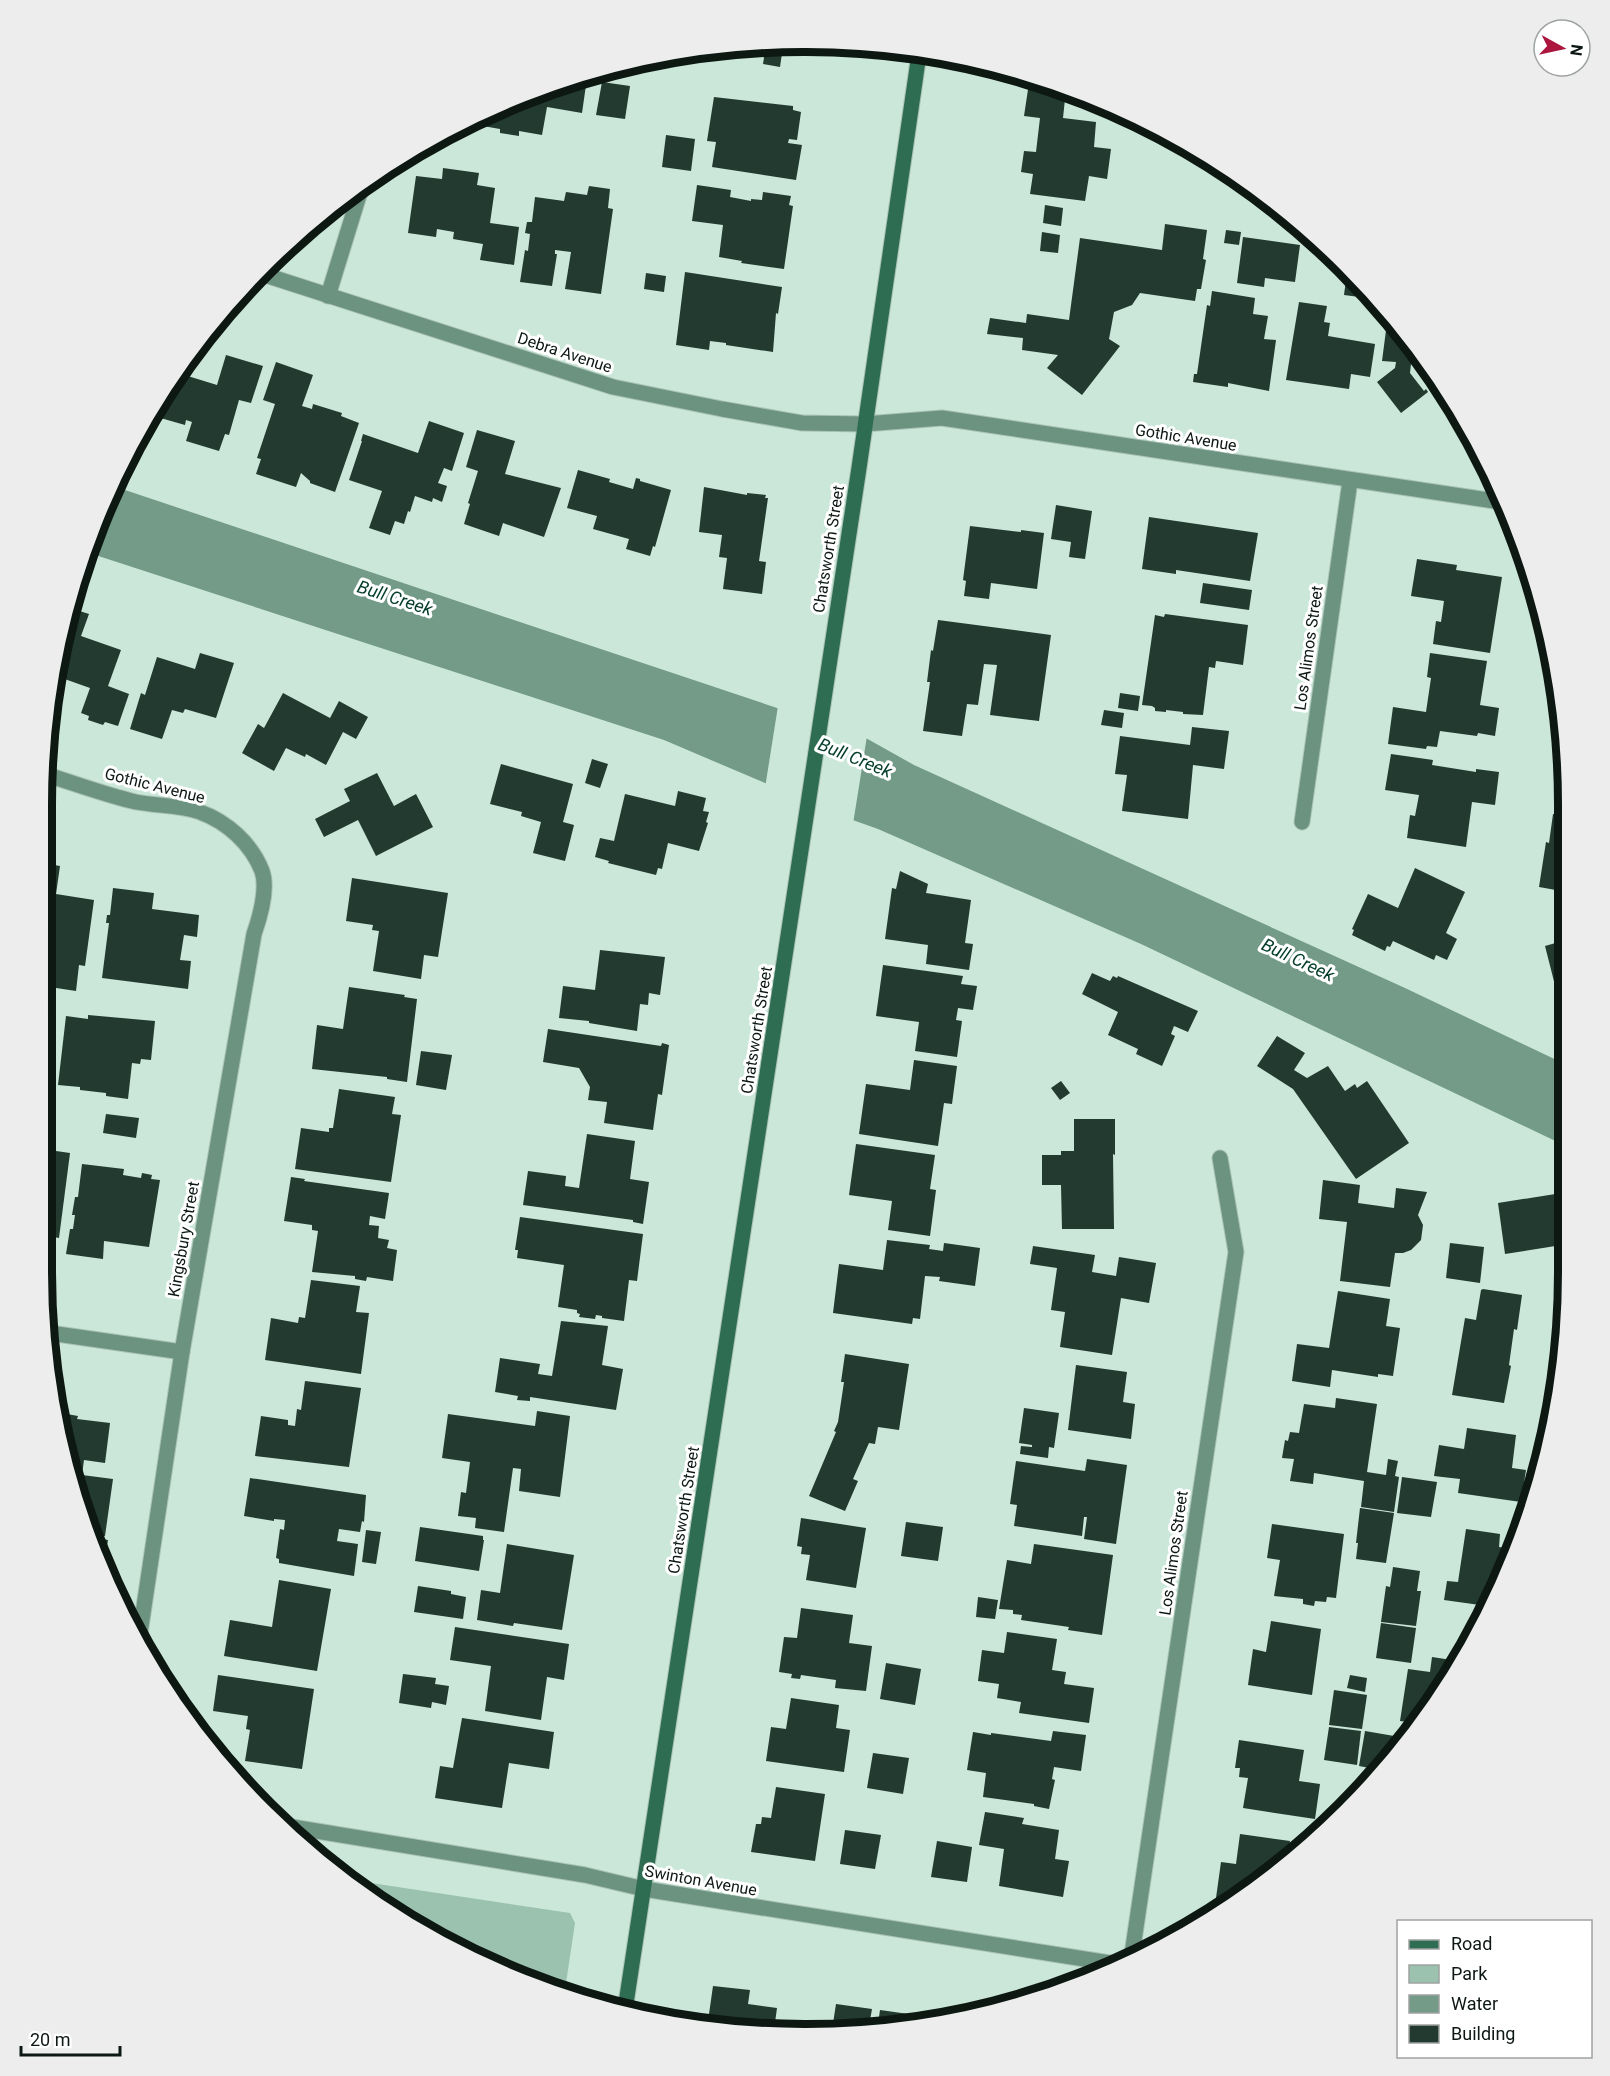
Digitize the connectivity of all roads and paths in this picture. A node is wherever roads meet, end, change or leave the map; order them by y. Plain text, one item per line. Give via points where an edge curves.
1 (918, 61) edge
2 (357, 200) edge
3 (270, 277) edge
4 (328, 296) junction
5 (865, 424) junction
6 (1350, 480) junction
7 (1493, 501) edge
8 (54, 777) edge
9 (1302, 822) dead end
10 (249, 848) joint
11 (1220, 1158) dead end
12 (55, 1334) edge
13 (182, 1352) junction
14 (141, 1625) edge
15 (300, 1828) edge
16 (644, 1889) junction
17 (1133, 1948) edge
18 (1102, 1962) edge
19 (627, 2002) edge

1 - 5 main road, Chatsworth Street
2 - 4 street
3 - 4 street, Debra Avenue
4 - 5 street, Debra Avenue via 613,387 802,423
5 - 6 street, Gothic Avenue via 942,418
5 - 16 main road, Chatsworth Street
6 - 7 street, Gothic Avenue
6 - 9 street, Los Alimos Street
8 - 10 street, Gothic Avenue via 137,802 200,813 228,826
10 - 13 street, Kingsbury Street via 262,872 263,897
11 - 17 street, Los Alimos Street via 1236,1252
12 - 13 street
13 - 14 street, Kingsbury Street
15 - 16 street, Swinton Avenue via 573,1873
16 - 18 street, Swinton Avenue
16 - 19 main road, Chatsworth Street

